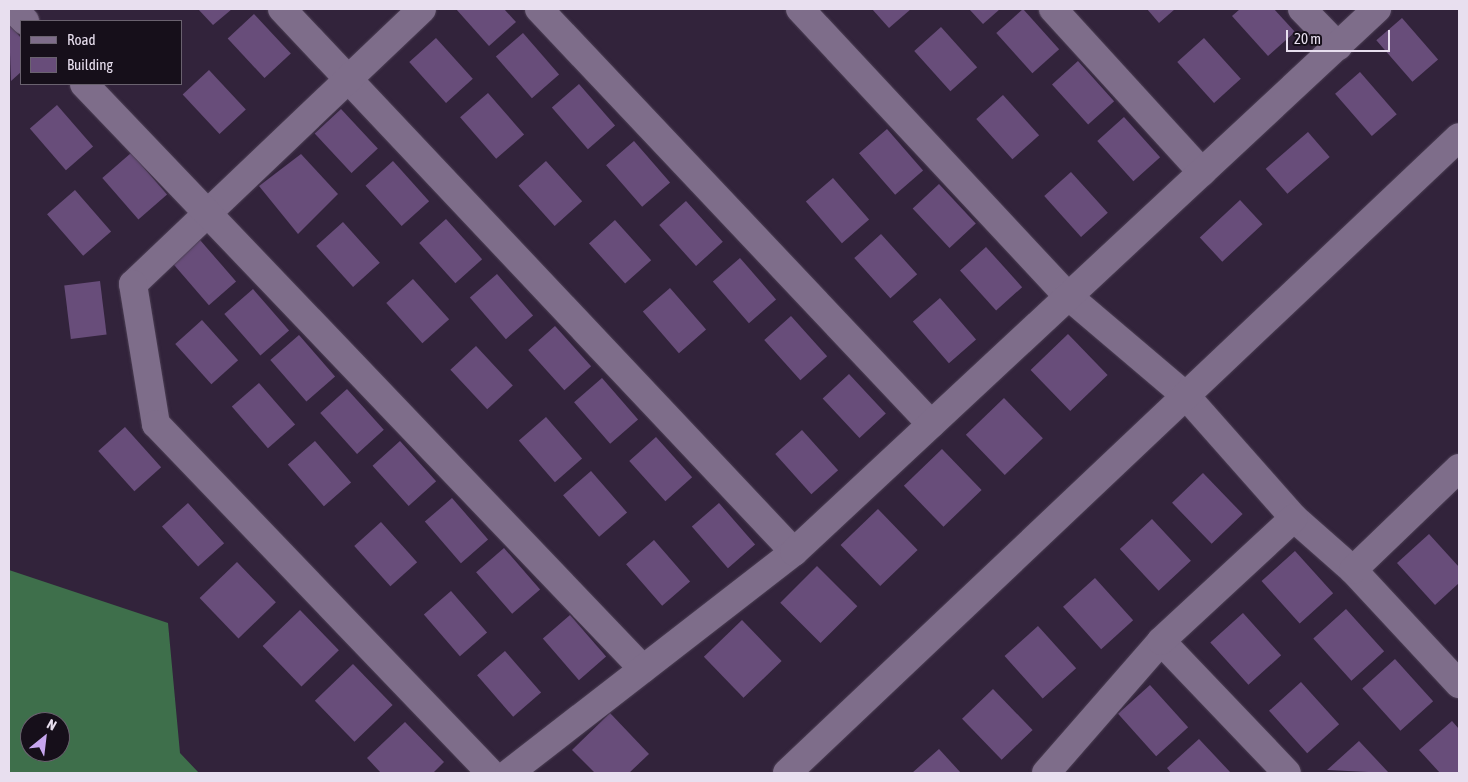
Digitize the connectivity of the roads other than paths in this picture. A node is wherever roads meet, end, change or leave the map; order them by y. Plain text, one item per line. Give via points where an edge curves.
1 (13, 9) edge
2 (282, 9) edge
3 (422, 9) edge
4 (539, 9) edge
5 (800, 9) edge
6 (1053, 9) edge
7 (1302, 9) edge
8 (1377, 9) edge
9 (24, 20) edge
10 (1338, 46) junction
11 (348, 79) junction
12 (85, 85) edge
13 (1459, 137) edge
14 (1202, 172) junction
15 (208, 213) junction
16 (1068, 296) junction
17 (1186, 396) junction
18 (931, 424) junction
19 (1459, 468) edge
20 (1294, 518) junction
21 (794, 552) junction
22 (1353, 570) junction
23 (1161, 641) junction
24 (643, 669) junction
25 (1459, 684) edge
26 (491, 773) edge
27 (509, 773) edge
28 (787, 773) edge
29 (1046, 773) edge
30 (1287, 773) edge

1 - 9 street
2 - 11 street
3 - 11 street
4 - 18 street
5 - 16 street
6 - 14 street
7 - 10 street
8 - 10 street
10 - 14 street
11 - 15 street
11 - 21 street
12 - 15 street
13 - 17 street
14 - 16 street
15 - 24 street
15 - 26 street via 133,284 156,424
16 - 17 street
16 - 18 street
17 - 20 street
17 - 28 street
18 - 21 street
19 - 22 street
20 - 22 street
20 - 23 street
21 - 24 street
22 - 25 street
23 - 29 street
23 - 30 street
24 - 27 street

